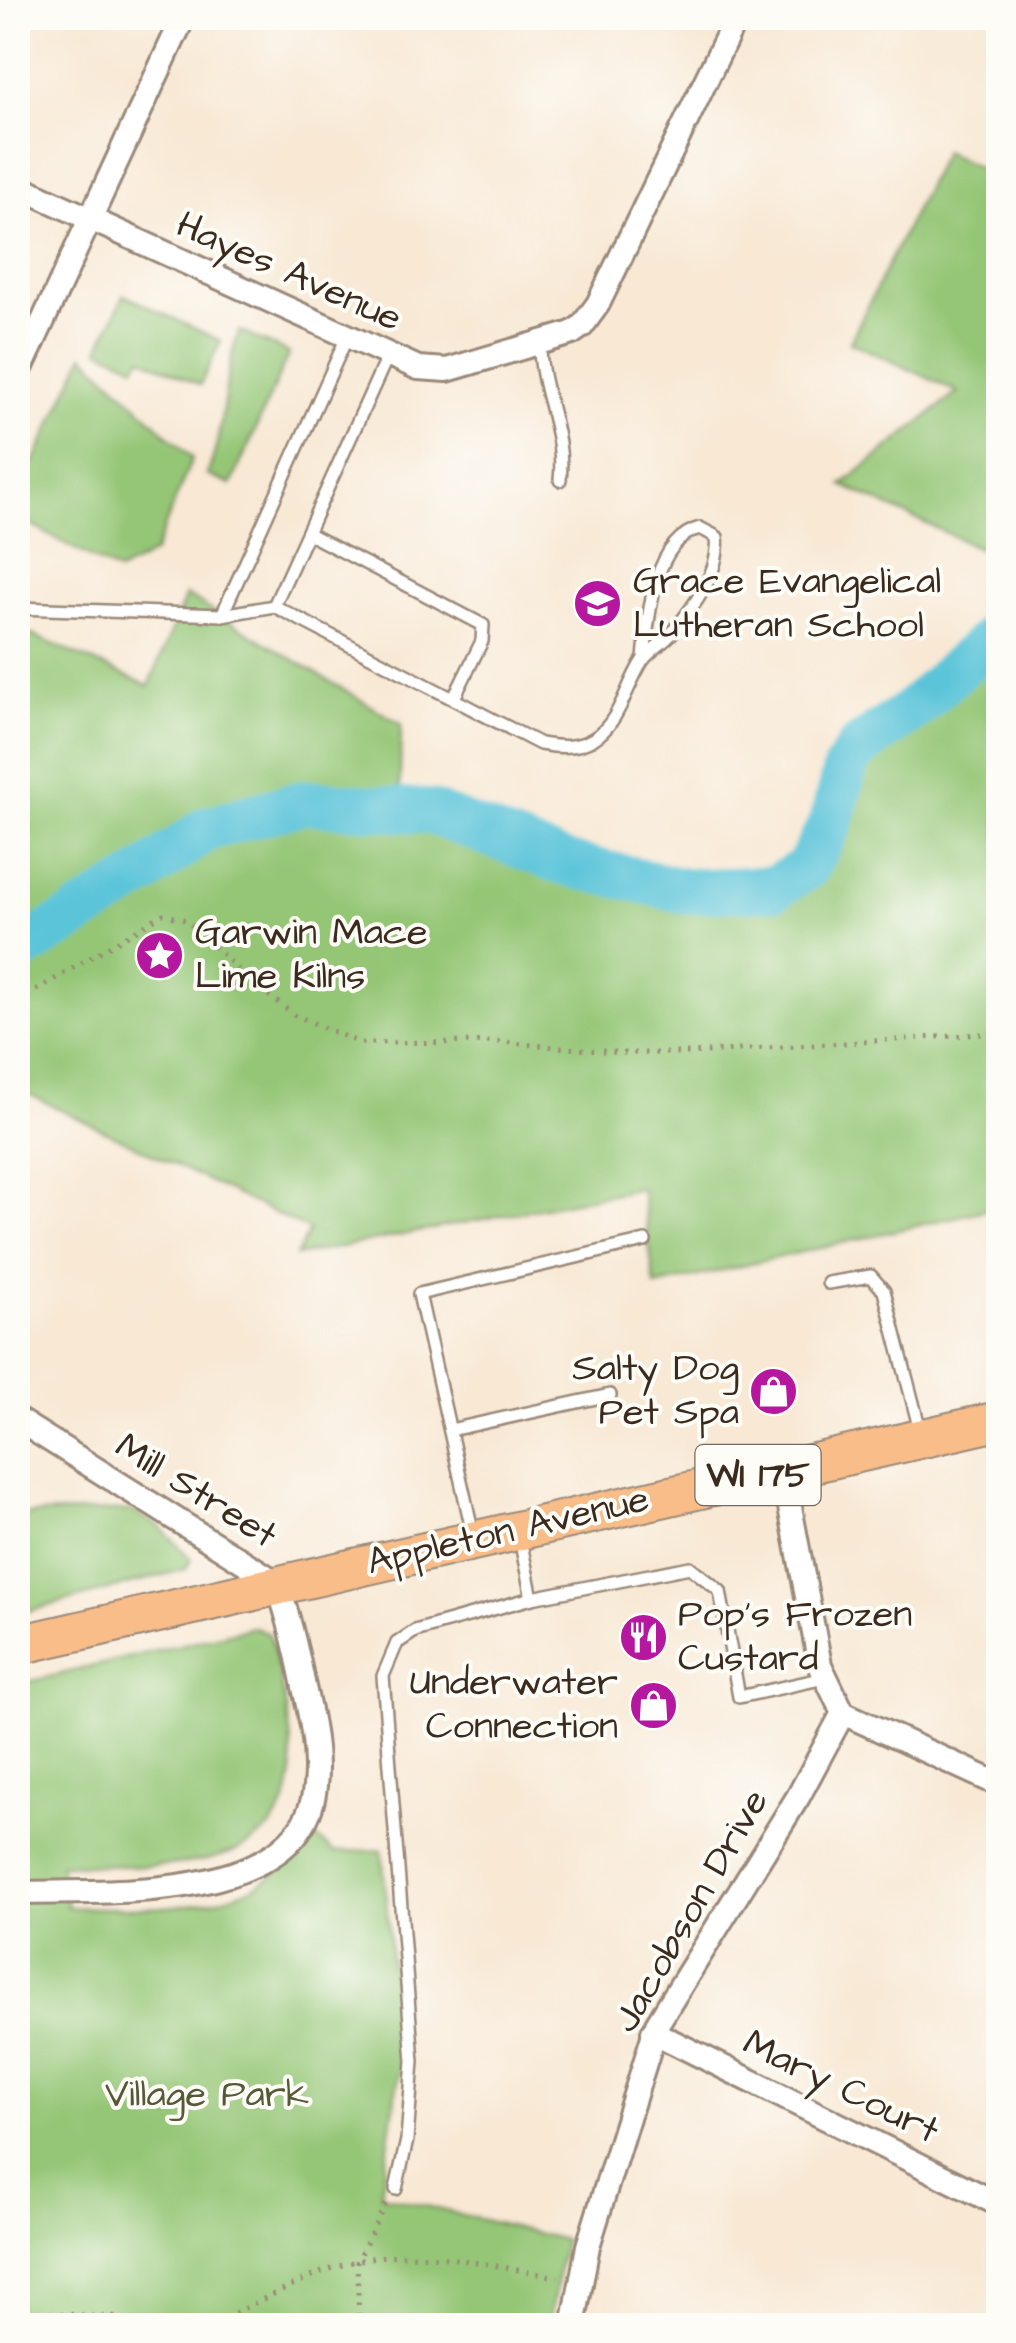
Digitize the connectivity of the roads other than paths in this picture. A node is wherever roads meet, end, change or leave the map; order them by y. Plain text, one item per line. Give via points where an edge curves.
1 (183, 18) edge
2 (736, 18) edge
3 (18, 186) edge
4 (90, 220) junction
5 (347, 337) junction
6 (540, 343) junction
7 (388, 354) junction
8 (18, 376) edge
9 (560, 480) dead end
10 (309, 534) junction
11 (274, 606) junction
12 (18, 608) edge
13 (222, 615) junction
14 (644, 659) junction
15 (454, 698) junction
16 (645, 1241) dead end
17 (828, 1282) dead end
18 (610, 1395) dead end
19 (18, 1420) edge
20 (998, 1421) edge
21 (450, 1430) junction
22 (922, 1438) junction
23 (783, 1470) junction
24 (518, 1529) junction
25 (474, 1538) junction
26 (277, 1584) junction
27 (532, 1598) junction
28 (18, 1645) edge
29 (825, 1678) junction
30 (842, 1713) junction
31 (998, 1784) edge
32 (18, 1892) edge
33 (654, 2032) junction
34 (396, 2189) road end
35 (998, 2204) edge
36 (573, 2326) edge

1 - 4 street
2 - 6 street, Hayes Avenue via 598,304 582,326
3 - 4 street, Hayes Avenue
4 - 5 street, Hayes Avenue
4 - 8 street
5 - 7 street, Hayes Avenue
5 - 13 lane
6 - 7 street, Hayes Avenue via 437,372
6 - 9 lane
7 - 10 lane
10 - 11 lane
10 - 15 lane via 483,625
11 - 13 lane
11 - 15 lane
12 - 13 lane
14 - 14 lane via 667,552 683,532 700,528 717,537 719,554 708,582
14 - 15 lane via 594,739 567,748 540,744
16 - 21 lane via 420,1294
17 - 22 lane via 871,1276 884,1291
18 - 21 lane
19 - 26 street, Mill Street
20 - 22 main road, Appleton Avenue / WI 175
21 - 25 lane
22 - 23 main road, Appleton Avenue / WI 175
23 - 24 main road, Appleton Avenue / WI 175
23 - 29 street
24 - 25 main road, Appleton Avenue / WI 175
24 - 27 lane
25 - 26 main road, Appleton Avenue / WI 175
26 - 28 main road, Appleton Avenue / WI 175
26 - 32 street, Mill Street via 312,1720 315,1789 304,1823 268,1858 224,1876 164,1888
27 - 29 lane via 690,1567 720,1592 739,1696
27 - 34 lane via 415,1631 387,1658 383,1676 413,2061
29 - 30 street
30 - 31 street
30 - 33 street, Jacobson Drive
33 - 35 street, Mary Court
33 - 36 street, Jacobson Drive via 588,2246

